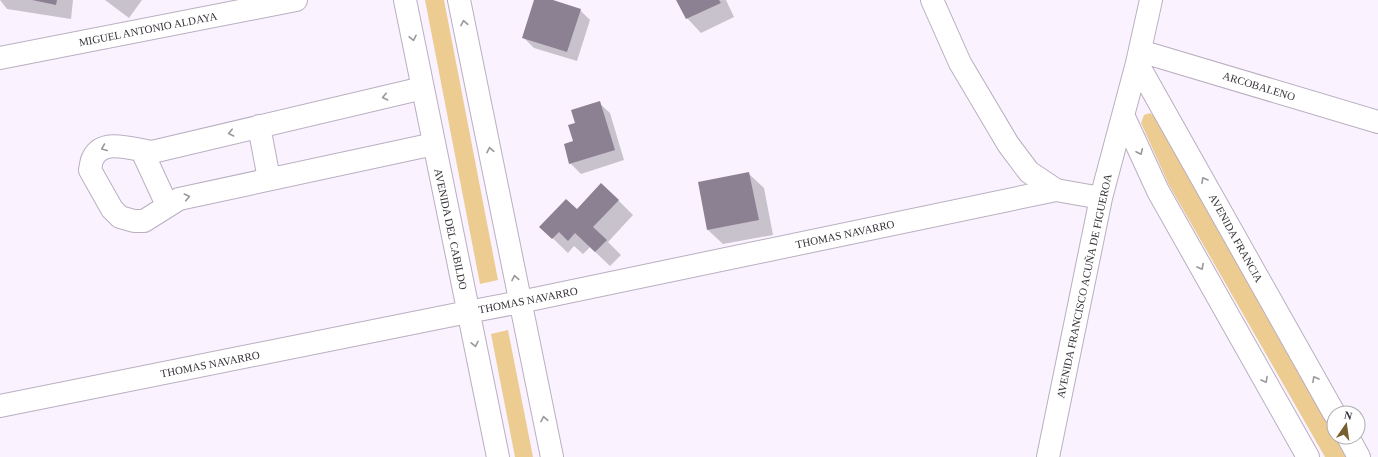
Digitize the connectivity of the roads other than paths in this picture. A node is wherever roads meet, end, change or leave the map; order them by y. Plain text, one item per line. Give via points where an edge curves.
1 (296, 0) edge
2 (405, 0) edge
3 (459, 0) edge
4 (932, 0) edge
5 (1150, 0) edge
6 (1139, 57) junction
7 (0, 58) edge
8 (423, 88) junction
9 (1124, 117) junction
10 (1378, 122) edge
11 (259, 126) junction
12 (434, 144) junction
13 (142, 151) junction
14 (269, 180) junction
15 (1056, 190) junction
16 (1101, 198) junction
17 (167, 206) junction
18 (520, 302) junction
19 (468, 312) junction
20 (1330, 405) edge
21 (0, 406) edge
22 (1352, 445) edge
23 (498, 457) edge
24 (552, 457) edge
25 (1048, 457) edge
26 (1308, 457) edge
27 (1359, 457) edge

1 - 7 street, MIGUEL ANTONIO ALDAYA
2 -> 8 street, AVENIDA DEL CABILDO
18 -> 3 street
4 - 15 street via 960,63 1008,144 1029,172
5 - 6 street, AVENIDA FRANCISCO ACUÑA DE FIGUEROA
6 - 9 street, AVENIDA FRANCISCO ACUÑA DE FIGUEROA
6 - 10 street, ARCOBALENO
20 -> 6 street, AVENIDA FRANCIA
8 -> 11 street
8 - 12 street, AVENIDA DEL CABILDO
9 - 16 street, AVENIDA FRANCISCO ACUÑA DE FIGUEROA
9 -> 26 street via 1158,191
11 -> 13 street via 152,152
11 - 14 street
12 - 14 street
12 - 19 street, AVENIDA DEL CABILDO
13 - 17 street
13 -> 17 street via 111,146 99,149 90,170 112,209 120,217 144,221
17 -> 14 street via 179,199
15 - 16 street
15 - 18 street, THOMAS NAVARRO
16 - 25 street, AVENIDA FRANCISCO ACUÑA DE FIGUEROA
18 - 19 street, THOMAS NAVARRO
24 -> 18 street
19 - 21 street, THOMAS NAVARRO
19 -> 23 street, AVENIDA DEL CABILDO
22 - 27 street

